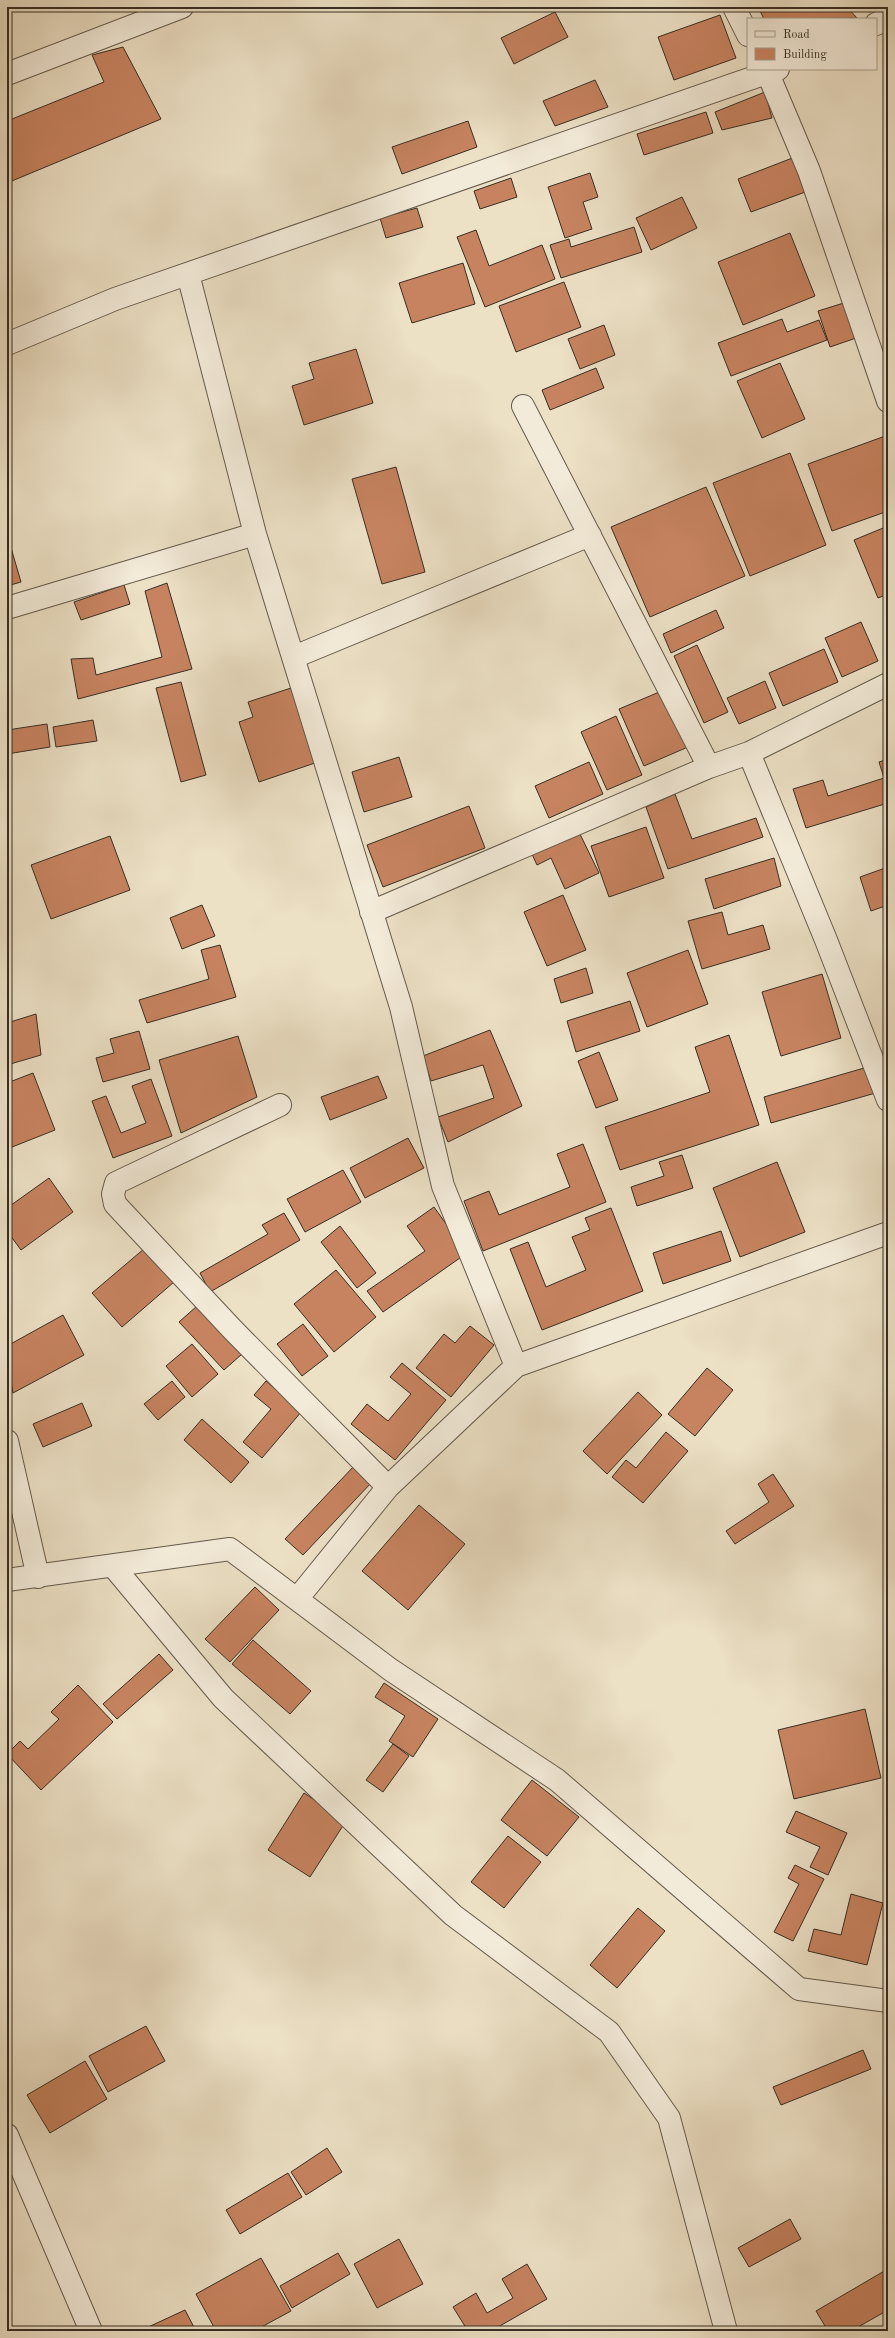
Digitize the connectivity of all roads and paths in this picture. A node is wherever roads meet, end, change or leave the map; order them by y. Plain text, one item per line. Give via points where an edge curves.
1 (182, 7) edge
2 (734, 7) edge
3 (888, 19) edge
4 (877, 24) edge
5 (747, 33) edge
6 (771, 71) edge
7 (7, 74) edge
8 (188, 274) junction
9 (7, 344) edge
10 (888, 401) edge
11 (523, 406) dead end
12 (255, 534) junction
13 (590, 535) junction
14 (7, 608) edge
15 (294, 657) junction
16 (888, 684) edge
17 (749, 753) junction
18 (709, 767) junction
19 (372, 912) junction
20 (888, 1100) edge
21 (280, 1105) dead end
22 (888, 1233) edge
23 (516, 1366) junction
24 (7, 1441) edge
25 (388, 1487) junction
26 (113, 1566) junction
27 (38, 1577) junction
28 (7, 1580) edge
29 (297, 1598) junction
30 (888, 2001) edge
31 (7, 2135) edge
32 (91, 2331) edge
33 (726, 2331) edge

1 - 7 street
2 - 5 street
3 - 4 street
6 - 8 street
6 - 10 street via 809,171
8 - 9 street via 116,299
8 - 12 street
11 - 13 street
12 - 14 street
12 - 15 street
13 - 15 street
13 - 18 street
15 - 19 street
16 - 17 street
17 - 18 street
17 - 20 street
18 - 19 street
19 - 23 street via 401,1007 443,1186
21 - 25 street via 116,1183 113,1194 115,1204 233,1330
22 - 23 street
23 - 25 street
24 - 27 street
25 - 29 street
26 - 27 street
26 - 29 street via 230,1549
26 - 33 street via 223,1698 442,1904 609,2032 669,2118
27 - 28 street
29 - 30 street via 391,1670 557,1780 799,1989
31 - 32 street

